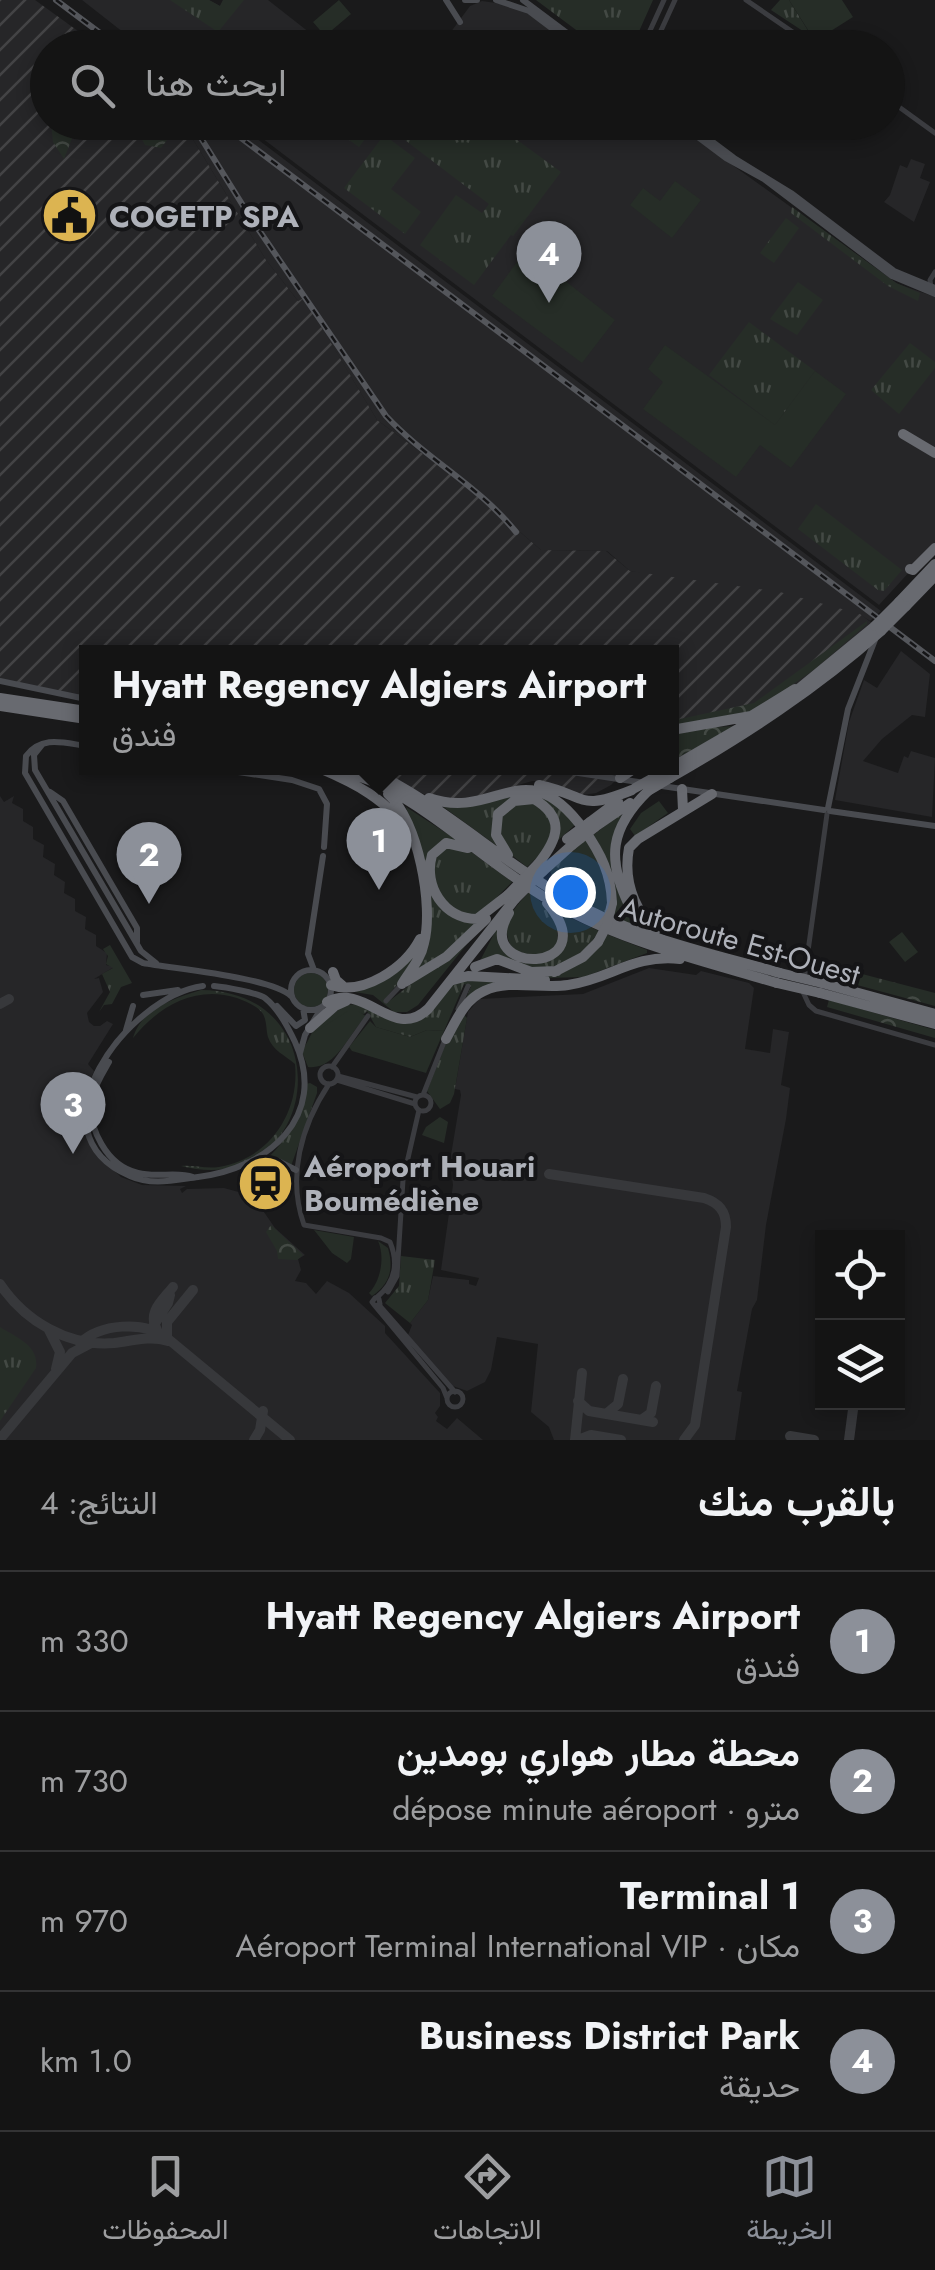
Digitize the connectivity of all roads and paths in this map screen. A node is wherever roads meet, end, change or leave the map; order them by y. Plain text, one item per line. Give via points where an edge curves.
1 (446, 0) edge
2 (465, 0) edge
3 (478, 0) edge
4 (499, 0) edge
5 (522, 0) edge
6 (664, 0) edge
7 (675, 0) edge
8 (746, 0) edge
9 (460, 22) dead end
10 (555, 30) edge
11 (562, 30) edge
12 (650, 30) edge
13 (662, 30) edge
14 (790, 30) edge
15 (905, 111) edge
16 (935, 133) edge
17 (702, 140) edge
18 (710, 140) edge
19 (935, 272) edge
20 (934, 290) edge
21 (907, 430) dead end
22 (935, 451) edge
23 (935, 548) edge
24 (935, 561) edge
25 (917, 574) edge
26 (878, 628) junction
27 (832, 672) junction
28 (861, 674) junction
29 (813, 678) junction
30 (0, 681) edge
31 (0, 695) edge
32 (79, 698) edge
33 (0, 706) edge
34 (79, 710) edge
35 (79, 718) edge
36 (679, 729) edge
37 (50, 741) junction
38 (79, 745) edge
39 (679, 764) edge
40 (679, 765) edge
41 (259, 775) edge
42 (336, 775) edge
43 (352, 775) edge
44 (354, 775) edge
45 (380, 775) edge
46 (592, 775) edge
47 (634, 781) edge
48 (397, 783) junction
49 (682, 789) junction
50 (48, 791) junction
51 (506, 792) junction
52 (712, 794) junction
53 (38, 796) junction
54 (683, 810) junction
55 (827, 811) junction
56 (935, 826) edge
57 (541, 868) junction
58 (504, 869) junction
59 (522, 870) junction
60 (423, 886) junction
61 (540, 894) junction
62 (512, 897) junction
63 (499, 912) junction
64 (425, 914) junction
65 (655, 931) junction
66 (672, 942) junction
67 (702, 961) junction
68 (175, 969) junction
69 (314, 970) junction
70 (557, 971) junction
71 (333, 972) dead end
72 (778, 978) junction
73 (534, 979) junction
74 (586, 981) junction
75 (402, 984) junction
76 (448, 984) junction
77 (203, 986) dead end
78 (214, 986) dead end
79 (331, 986) junction
80 (468, 986) dead end
81 (349, 988) junction
82 (821, 988) junction
83 (184, 990) junction
84 (144, 995) dead end
85 (291, 996) junction
86 (264, 997) junction
87 (362, 1001) junction
88 (386, 1001) dead end
89 (324, 1004) junction
90 (429, 1004) junction
91 (133, 1006) dead end
92 (303, 1008) junction
93 (935, 1014) edge
94 (368, 1016) dead end
95 (935, 1024) edge
96 (310, 1028) junction
97 (124, 1036) junction
98 (446, 1039) junction
99 (935, 1045) edge
100 (300, 1054) junction
101 (302, 1066) junction
102 (332, 1066) junction
103 (322, 1068) junction
104 (337, 1078) junction
105 (303, 1082) junction
106 (325, 1082) junction
107 (418, 1101) junction
108 (254, 1162) junction
109 (296, 1170) junction
110 (377, 1302) junction
111 (455, 1392) junction
112 (447, 1398) junction

1 - 9 main road
2 - 3 main road
4 - 10 main road via 530,11
5 - 11 main road
6 - 12 street
7 - 13 street
8 - 14 street
15 - 16 street
17 - 20 main road via 892,276
18 - 20 main road via 894,271
19 - 20 street
21 - 22 highway
23 - 25 highway
24 - 25 highway
25 - 26 highway, bridge via 902,604
26 - 27 highway
26 - 28 main road
26 - 29 highway
27 - 28 main road via 856,662
27 - 40 highway via 762,723
28 - 55 main road
29 - 36 highway via 751,716
29 - 39 highway
30 - 32 main road
31 - 34 highway
33 - 35 highway
37 - 38 main road
37 - 50 main road via 33,758
37 - 53 main road via 35,746 24,761
41 - 69 main road via 319,789 328,804 308,954
42 - 60 highway via 398,818
43 - 60 highway via 405,812
44 - 58 highway, Autoroute Est-Ouest via 419,807
45 - 48 highway, Autoroute Est-Ouest
46 - 47 main road
47 - 49 main road
47 - 51 highway via 602,802 539,785
47 - 57 highway, bridge
47 - 65 highway via 616,855 627,901
48 - 51 highway via 444,802
48 - 59 highway, Autoroute Est-Ouest
49 - 52 main road
49 - 54 highway
50 - 53 main road
50 - 68 main road via 63,802 137,928 137,943 150,960
51 - 70 highway, bridge via 530,789 562,804 608,869 607,925 583,958
52 - 54 highway
52 - 55 main road
53 - 68 main road via 132,958
54 - 65 highway via 638,839 627,855 634,904
55 - 56 main road
55 - 99 street via 801,994 816,1010
57 - 59 highway via 555,836 554,819 534,799 514,801 498,814 495,831
57 - 62 highway, bridge
58 - 61 highway, Autoroute Est-Ouest
58 - 62 highway via 454,842 437,848 429,863 435,892 459,917 480,918
59 - 66 highway, Autoroute Est-Ouest via 603,918
60 - 64 highway
61 - 62 highway via 564,932 555,951 539,960 520,958 505,943
61 - 67 highway, Autoroute Est-Ouest via 589,922
62 - 63 highway
63 - 70 highway via 475,967 497,958 532,972
63 - 75 highway
63 - 76 highway
63 - 90 highway
64 - 75 highway via 424,945
64 - 81 highway via 421,938 404,961
65 - 66 highway
66 - 72 highway, Autoroute Est-Ouest
67 - 72 highway, Autoroute Est-Ouest
67 - 74 highway via 644,959
68 - 85 main road via 283,989
69 - 79 main road
69 - 85 main road via 295,976
70 - 73 highway
71 - 81 highway
72 - 82 highway, Autoroute Est-Ouest, bridge
73 - 74 highway
73 - 76 highway via 468,976
74 - 98 highway via 484,991
75 - 88 street
76 - 90 highway
77 - 83 main road
78 - 86 main road
79 - 81 highway
79 - 89 main road
79 - 90 highway via 403,1016
80 - 98 street
82 - 93 highway, Autoroute Est-Ouest
82 - 95 highway, Autoroute Est-Ouest
83 - 84 main road
83 - 97 main road via 156,1004
85 - 92 main road
86 - 92 main road via 296,1026 305,1020
86 - 100 main road
87 - 89 highway via 344,997
87 - 90 highway via 402,1020 418,1017
87 - 96 highway via 341,1002
89 - 92 main road
89 - 96 main road
91 - 97 main road
94 - 102 street
96 - 100 main road
97 - 108 main road via 92,1100 93,1122 114,1160 134,1172 194,1178
98 - 107 street
100 - 101 main road
101 - 103 street
101 - 105 main road
102 - 103 street
102 - 104 street
103 - 106 street
104 - 106 street
104 - 107 street
105 - 106 street
105 - 108 main road via 289,1129
106 - 109 street
107 - 110 street via 402,1180 397,1276
108 - 109 main road via 278,1160
109 - 110 street via 304,1226 384,1238 392,1245 394,1274
110 - 111 street
110 - 112 street
111 - 112 street
111 - 112 street via 462,1398 459,1406

